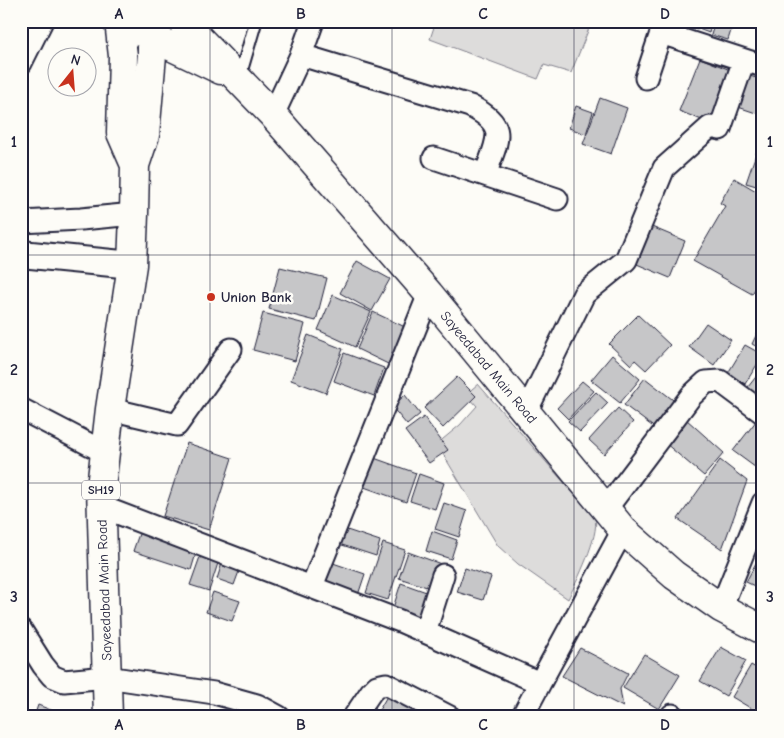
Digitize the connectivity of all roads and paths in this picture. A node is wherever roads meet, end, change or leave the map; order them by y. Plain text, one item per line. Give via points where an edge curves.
1 (42, 21) edge
2 (182, 21) edge
3 (256, 21) edge
4 (312, 21) edge
5 (122, 23) edge
6 (663, 27) edge
7 (151, 29) edge
8 (301, 55) junction
9 (21, 63) edge
10 (753, 63) edge
11 (646, 78) dead end
12 (237, 80) junction
13 (273, 115) junction
14 (434, 158) dead end
15 (135, 164) junction
16 (485, 175) junction
17 (557, 199) dead end
18 (134, 214) junction
19 (21, 222) edge
20 (21, 254) edge
21 (132, 265) junction
22 (429, 294) junction
23 (231, 349) dead end
24 (21, 409) edge
25 (110, 409) junction
26 (526, 412) junction
27 (763, 413) edge
28 (104, 452) junction
29 (763, 503) edge
30 (102, 507) junction
31 (606, 509) junction
32 (623, 530) junction
33 (443, 575) dead end
34 (312, 586) junction
35 (722, 608) junction
36 (21, 630) edge
37 (763, 630) edge
38 (425, 632) junction
39 (108, 677) junction
40 (540, 683) junction
41 (256, 711) edge
42 (108, 717) edge
43 (278, 717) edge
44 (354, 717) edge
45 (450, 717) edge
46 (522, 717) edge

1 - 9 street
2 - 12 main road, Sayeedabad Main Road
3 - 12 lane
4 - 8 street
5 - 7 main road, Sayeedabad Main Road via 137,30
5 - 15 main road, Sayeedabad Main Road / SH19 via 121,133
6 - 10 street
6 - 11 street
7 - 12 main road, Sayeedabad Main Road
7 - 15 main road, Sayeedabad Main Road / SH19 via 145,136
8 - 13 street
8 - 16 street via 484,113 498,130
10 - 26 street via 720,130 710,128 664,168 626,260 584,294
12 - 13 main road, Sayeedabad Main Road
13 - 22 main road, Sayeedabad Main Road
14 - 16 street
15 - 18 main road, Sayeedabad Main Road / SH19
16 - 17 street
18 - 19 street
18 - 21 main road, Sayeedabad Main Road / SH19
20 - 21 street
21 - 25 main road, Sayeedabad Main Road / SH19
22 - 26 main road, Sayeedabad Main Road
22 - 34 street
23 - 25 street via 177,425
24 - 28 street
25 - 28 main road, Sayeedabad Main Road / SH19
26 - 31 main road, Sayeedabad Main Road
27 - 31 street via 720,381 706,382 691,396
28 - 30 main road, Sayeedabad Main Road / SH19
29 - 35 street
30 - 34 street
30 - 39 main road, Sayeedabad Main Road / SH19
31 - 32 main road, Sayeedabad Main Road
32 - 35 main road, Sayeedabad Main Road via 674,575
32 - 40 street
33 - 38 street
34 - 38 street
35 - 37 main road, Sayeedabad Main Road
36 - 39 street via 52,676 64,681
38 - 40 street
39 - 41 street via 214,693
39 - 42 main road, Sayeedabad Main Road / SH19
40 - 46 street
41 - 43 street
44 - 45 street via 371,692 386,684

